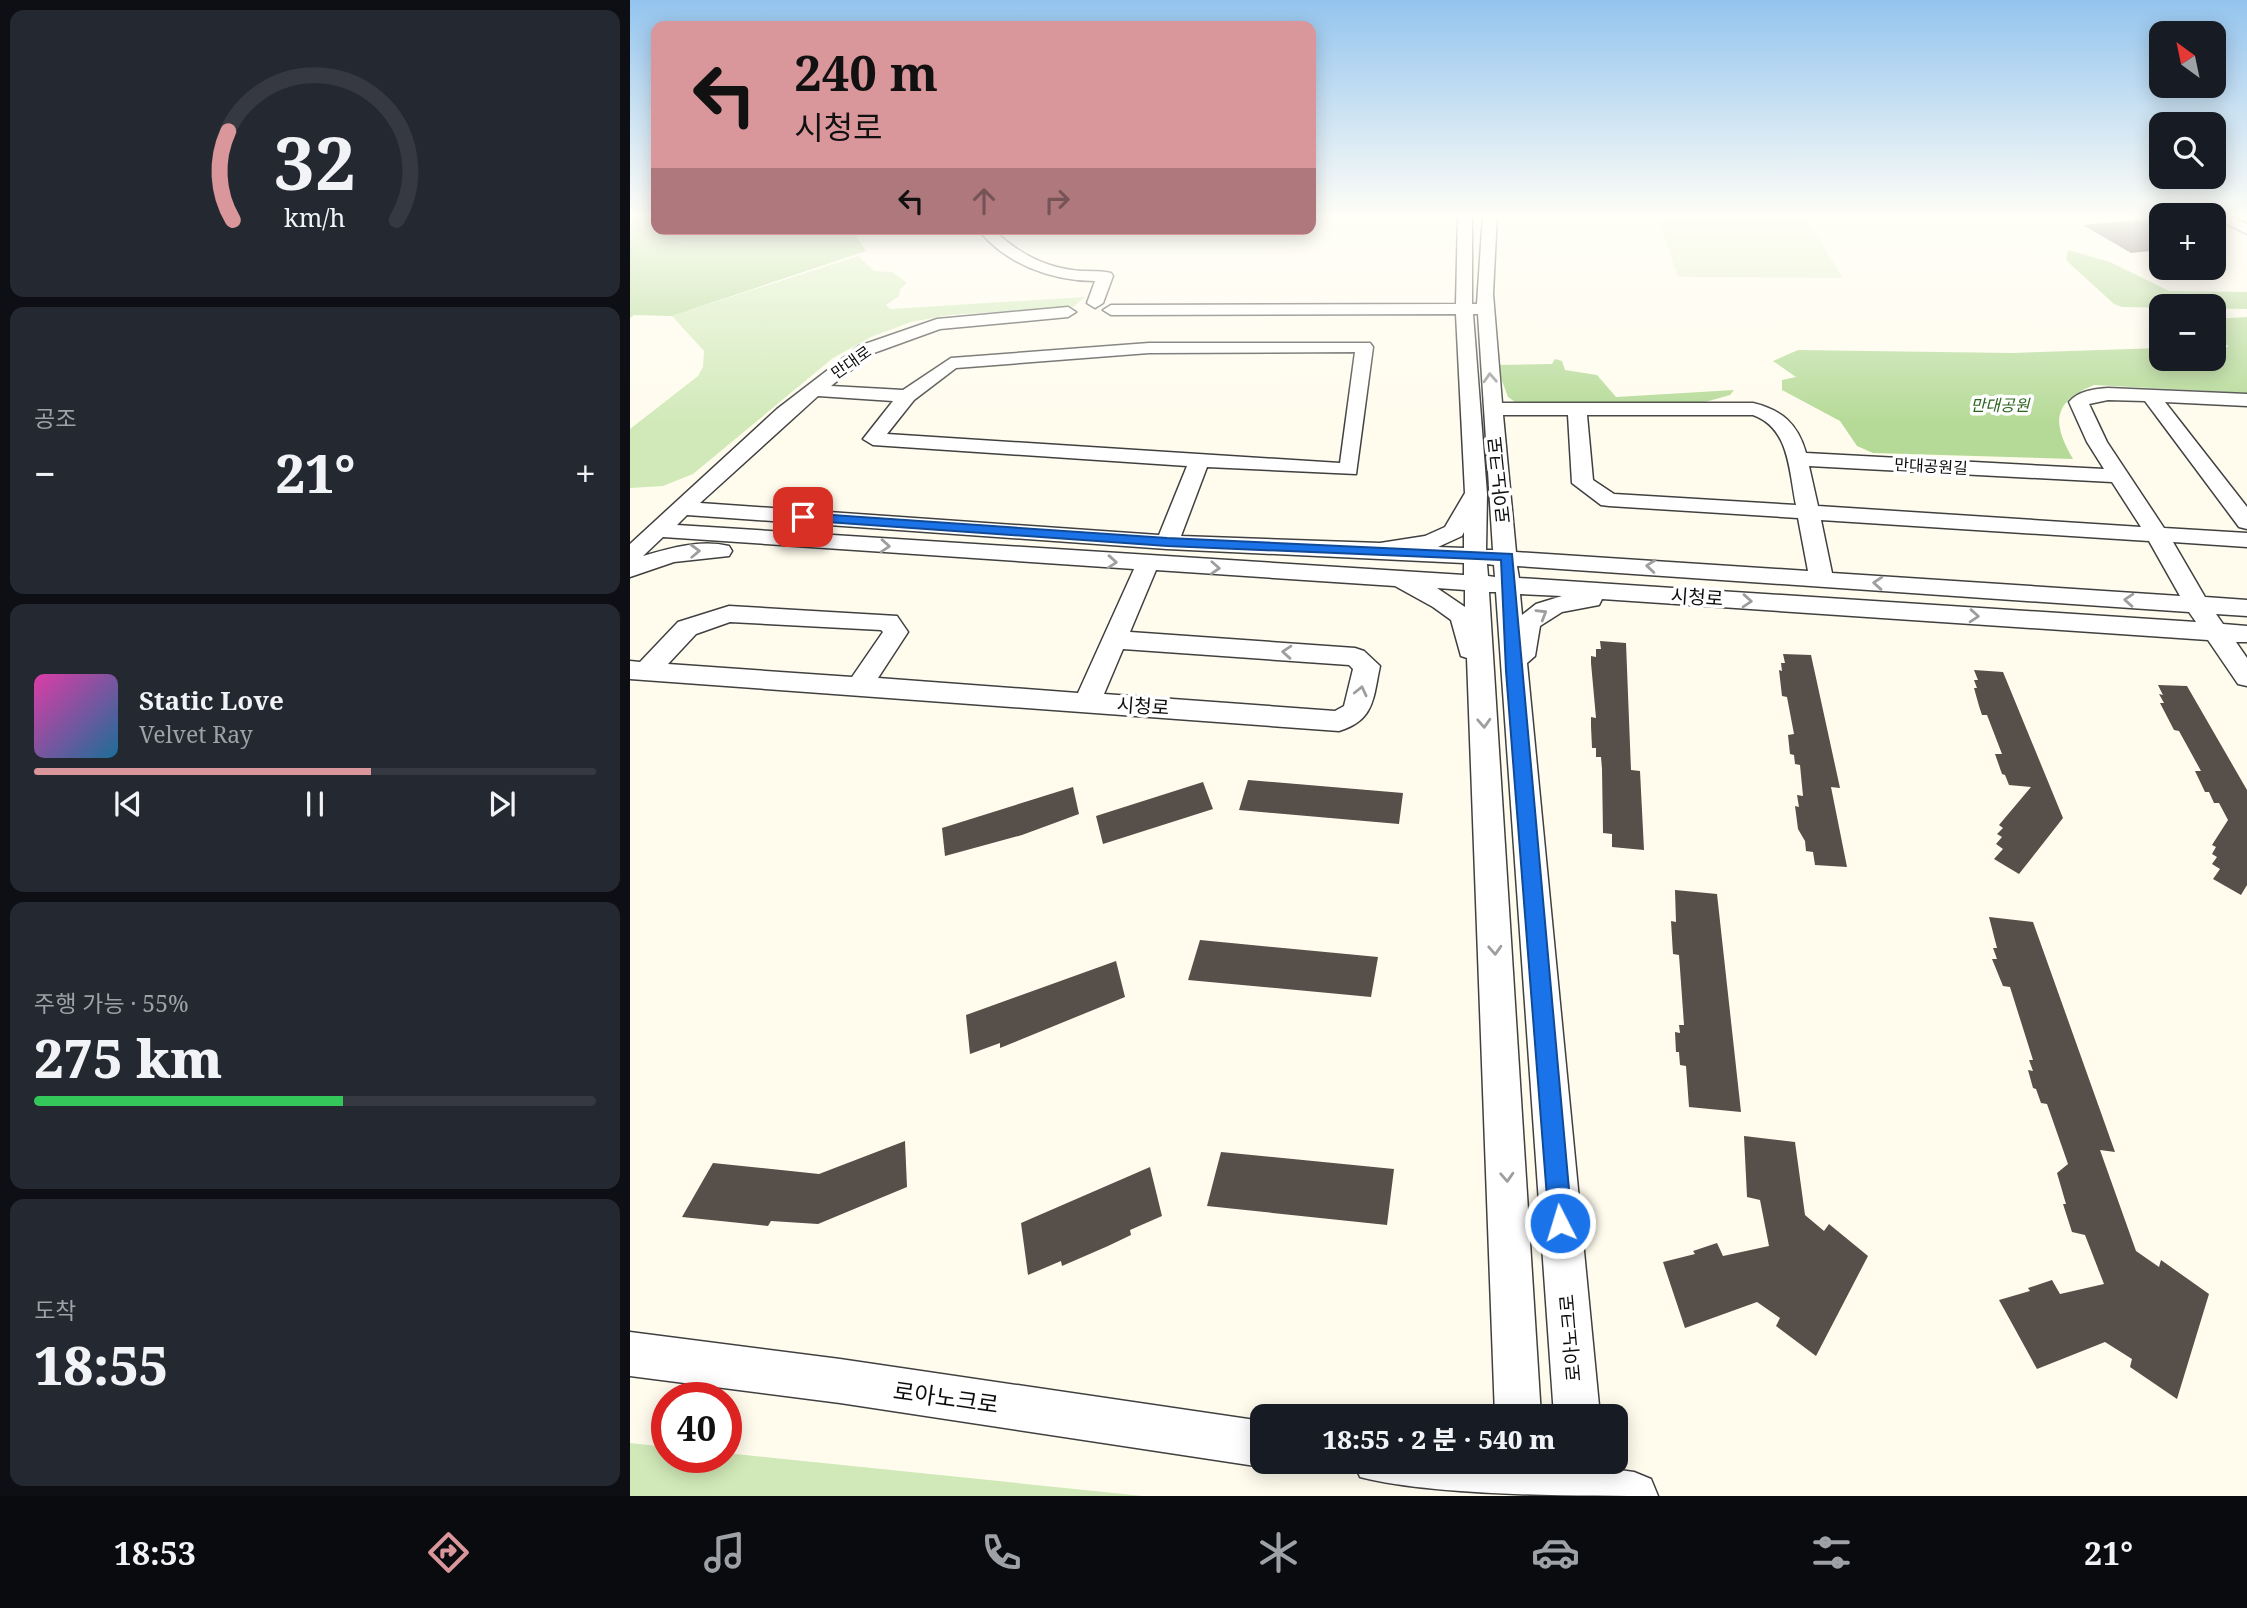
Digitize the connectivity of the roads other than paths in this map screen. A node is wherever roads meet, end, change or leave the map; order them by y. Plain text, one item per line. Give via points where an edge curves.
1 (1104, 284) edge
2 (1464, 284) edge
3 (1487, 284) edge
4 (1103, 306) junction
5 (1464, 309) junction
6 (1486, 309) junction
7 (1076, 324) junction
8 (1291, 328) junction
9 (1048, 356) junction
10 (813, 390) junction
11 (907, 396) junction
12 (2151, 396) junction
13 (2244, 403) edge
14 (1493, 409) junction
15 (1577, 409) junction
16 (752, 443) junction
17 (1797, 459) junction
18 (1199, 460) junction
19 (2121, 476) junction
20 (1476, 494) junction
21 (1500, 495) junction
22 (679, 508) junction
23 (1810, 512) junction
24 (828, 519) junction
25 (2247, 522) edge
26 (656, 530) junction
27 (2157, 534) junction
28 (2247, 540) edge
29 (817, 541) junction
30 (1167, 542) junction
31 (1380, 550) junction
32 (630, 555) edge
33 (1602, 562) junction
34 (1147, 565) junction
35 (1492, 569) junction
36 (630, 570) edge
37 (1395, 577) junction
38 (1822, 580) junction
39 (1622, 592) junction
40 (2197, 604) junction
41 (2247, 608) edge
42 (2217, 631) junction
43 (2247, 634) edge
44 (1117, 640) junction
45 (638, 671) edge
46 (1497, 672) junction
47 (2247, 677) edge
48 (859, 686) junction
49 (1087, 702) junction
50 (630, 1354) edge
51 (1518, 1404) edge
52 (1576, 1404) edge
53 (1250, 1442) edge
54 (1476, 1474) edge
55 (1522, 1480) edge
56 (1583, 1482) edge
57 (1634, 1496) edge

1 - 4 street
2 - 5 street, 로아노크로
3 - 6 street, 로아노크로
4 - 7 street via 1104,317
4 - 7 street via 1079,305
4 - 8 street
5 - 6 street
5 - 8 street
5 - 20 street, 로아노크로
14 -> 6 street, 로아노크로
7 - 9 street
7 - 10 street, 만대로 via 984,318 915,330 865,350
8 - 9 street via 1149,348
8 - 18 street via 1364,347 1349,470
9 - 11 street via 951,363
10 - 11 street
10 - 16 street, 만대로
11 - 18 street via 873,439
12 - 13 street
12 - 19 street via 2100,395 2078,402 2097,442
12 - 25 street
14 - 15 street
14 - 21 street, 로아노크로
15 - 17 street via 1766,412 1789,431
15 - 23 street via 1583,483 1609,500
16 - 22 street, 만대로
16 - 24 street via 740,473 722,490 722,499
17 - 19 street, 만대공원길
17 - 23 street
18 - 30 street
19 - 27 street
20 - 31 street via 1454,531 1430,542
20 - 35 street, 로아노크로
21 - 33 street via 1523,536 1542,547
21 - 35 street, 로아노크로
22 - 24 street
22 - 26 street, 만대로
23 - 27 street
23 - 38 street
24 - 30 street
26 - 29 street, 시청로
26 - 32 street
27 - 28 street
27 - 40 street
29 -> 34 street, 시청로
36 -> 29 street via 689,550 754,552
30 - 31 street
31 - 35 street, 시청로
33 - 35 street, 시청로
38 -> 33 street, 시청로
34 -> 37 street, 시청로
34 - 44 street, 시청로
35 - 37 street, 시청로
35 - 39 street, 시청로
35 - 46 street, 로아노크로
37 - 46 street via 1443,601 1462,617 1465,642
40 -> 38 street, 시청로
39 -> 42 street, 시청로
46 -> 39 street via 1525,652 1525,630 1535,615 1555,606
40 - 41 street, 시청로
40 - 42 street
42 - 43 street, 시청로
42 - 47 street
44 - 49 street, 시청로
49 -> 44 street, 시청로 via 1339,721 1356,711 1367,666 1355,657
45 - 48 street, 시청로
45 - 48 street via 687,628 729,614 888,622 896,632
46 -> 51 street, 로아노크로
46 - 52 street, 로아노크로
48 - 49 street, 시청로
50 - 53 street, 로아노크로
54 - 55 street
55 - 56 street
56 - 57 street

